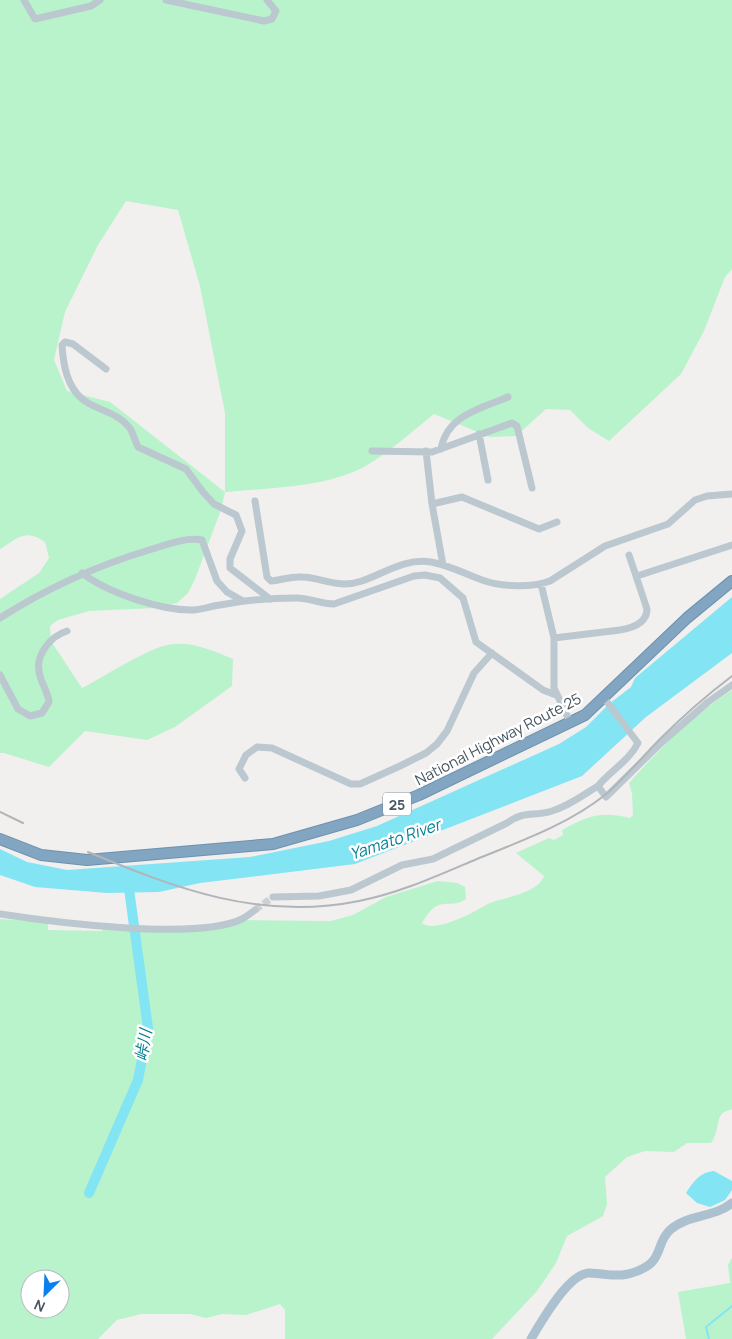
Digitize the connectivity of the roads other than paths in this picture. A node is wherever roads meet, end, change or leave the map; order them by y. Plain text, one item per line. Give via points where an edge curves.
1 (24, 0) edge
2 (100, 0) edge
3 (166, 0) edge
4 (267, 0) edge
5 (106, 368) dead end
6 (508, 397) dead end
7 (479, 434) junction
8 (441, 449) junction
9 (372, 451) dead end
10 (426, 451) junction
11 (488, 480) dead end
12 (532, 488) dead end
13 (732, 494) edge
14 (255, 501) dead end
15 (432, 504) junction
16 (557, 522) dead end
17 (732, 545) edge
18 (629, 555) dead end
19 (443, 565) junction
20 (82, 573) junction
21 (637, 576) junction
22 (732, 581) edge
23 (541, 584) junction
24 (270, 599) junction
25 (244, 601) junction
26 (0, 618) edge
27 (67, 631) dead end
28 (554, 638) junction
29 (492, 653) junction
30 (0, 675) edge
31 (732, 685) edge
32 (556, 695) junction
33 (607, 702) junction
34 (570, 722) junction
35 (245, 778) dead end
36 (598, 786) junction
37 (0, 839) edge
38 (273, 897) tunnel mouth
39 (254, 910) tunnel mouth
40 (0, 914) edge
41 (732, 1202) edge
42 (531, 1339) edge

1 - 2 street via 35,19 91,6
3 - 4 street via 264,22 276,11
5 - 24 street via 73,344 66,342 62,345 66,372 86,402 120,418 132,430 138,447 186,469 214,504 236,515 242,531 230,559 230,568
6 - 8 street via 455,420 443,438
7 - 8 street
7 - 11 street
7 - 12 street via 512,423 517,426
8 - 10 street
9 - 10 street
10 - 15 street
13 - 23 street via 695,500 668,524 605,546
14 - 19 street via 267,576 271,581 301,576 345,584 361,582 409,562
15 - 16 street via 462,496 539,529
15 - 19 street
17 - 21 street
18 - 21 street
19 - 23 street via 484,581
20 - 25 street via 120,594 176,608 194,610
20 - 25 street via 167,544 202,540 217,581 227,592
20 - 26 street via 36,594
21 - 28 street via 647,609 642,622 620,630
22 - 33 highway, National Highway Route 25 / 25 via 688,618
23 - 28 street
24 - 25 street
24 - 29 street via 298,598 334,604 414,576 440,578 463,598 476,642
27 - 30 street via 48,643 39,661 40,676 48,696 47,708 42,714 30,716 18,709
28 - 32 street
29 - 32 street via 546,692
29 - 35 street via 474,673 447,731 426,753 360,784 352,784 272,748 257,747 246,755 239,769
31 - 36 street via 661,742 606,797
32 - 34 street
33 - 34 highway, National Highway Route 25 / 25
33 - 36 street via 638,743
34 - 37 highway, National Highway Route 25 / 25 via 419,795 356,820 273,844 87,860 41,855
36 - 38 street via 550,812 517,816 507,824 433,859 402,865 351,890 319,896
39 - 40 street via 242,919 172,928 73,923
41 - 42 main road via 725,1208 684,1220 669,1231 658,1256 645,1268 619,1276 591,1273 576,1277

